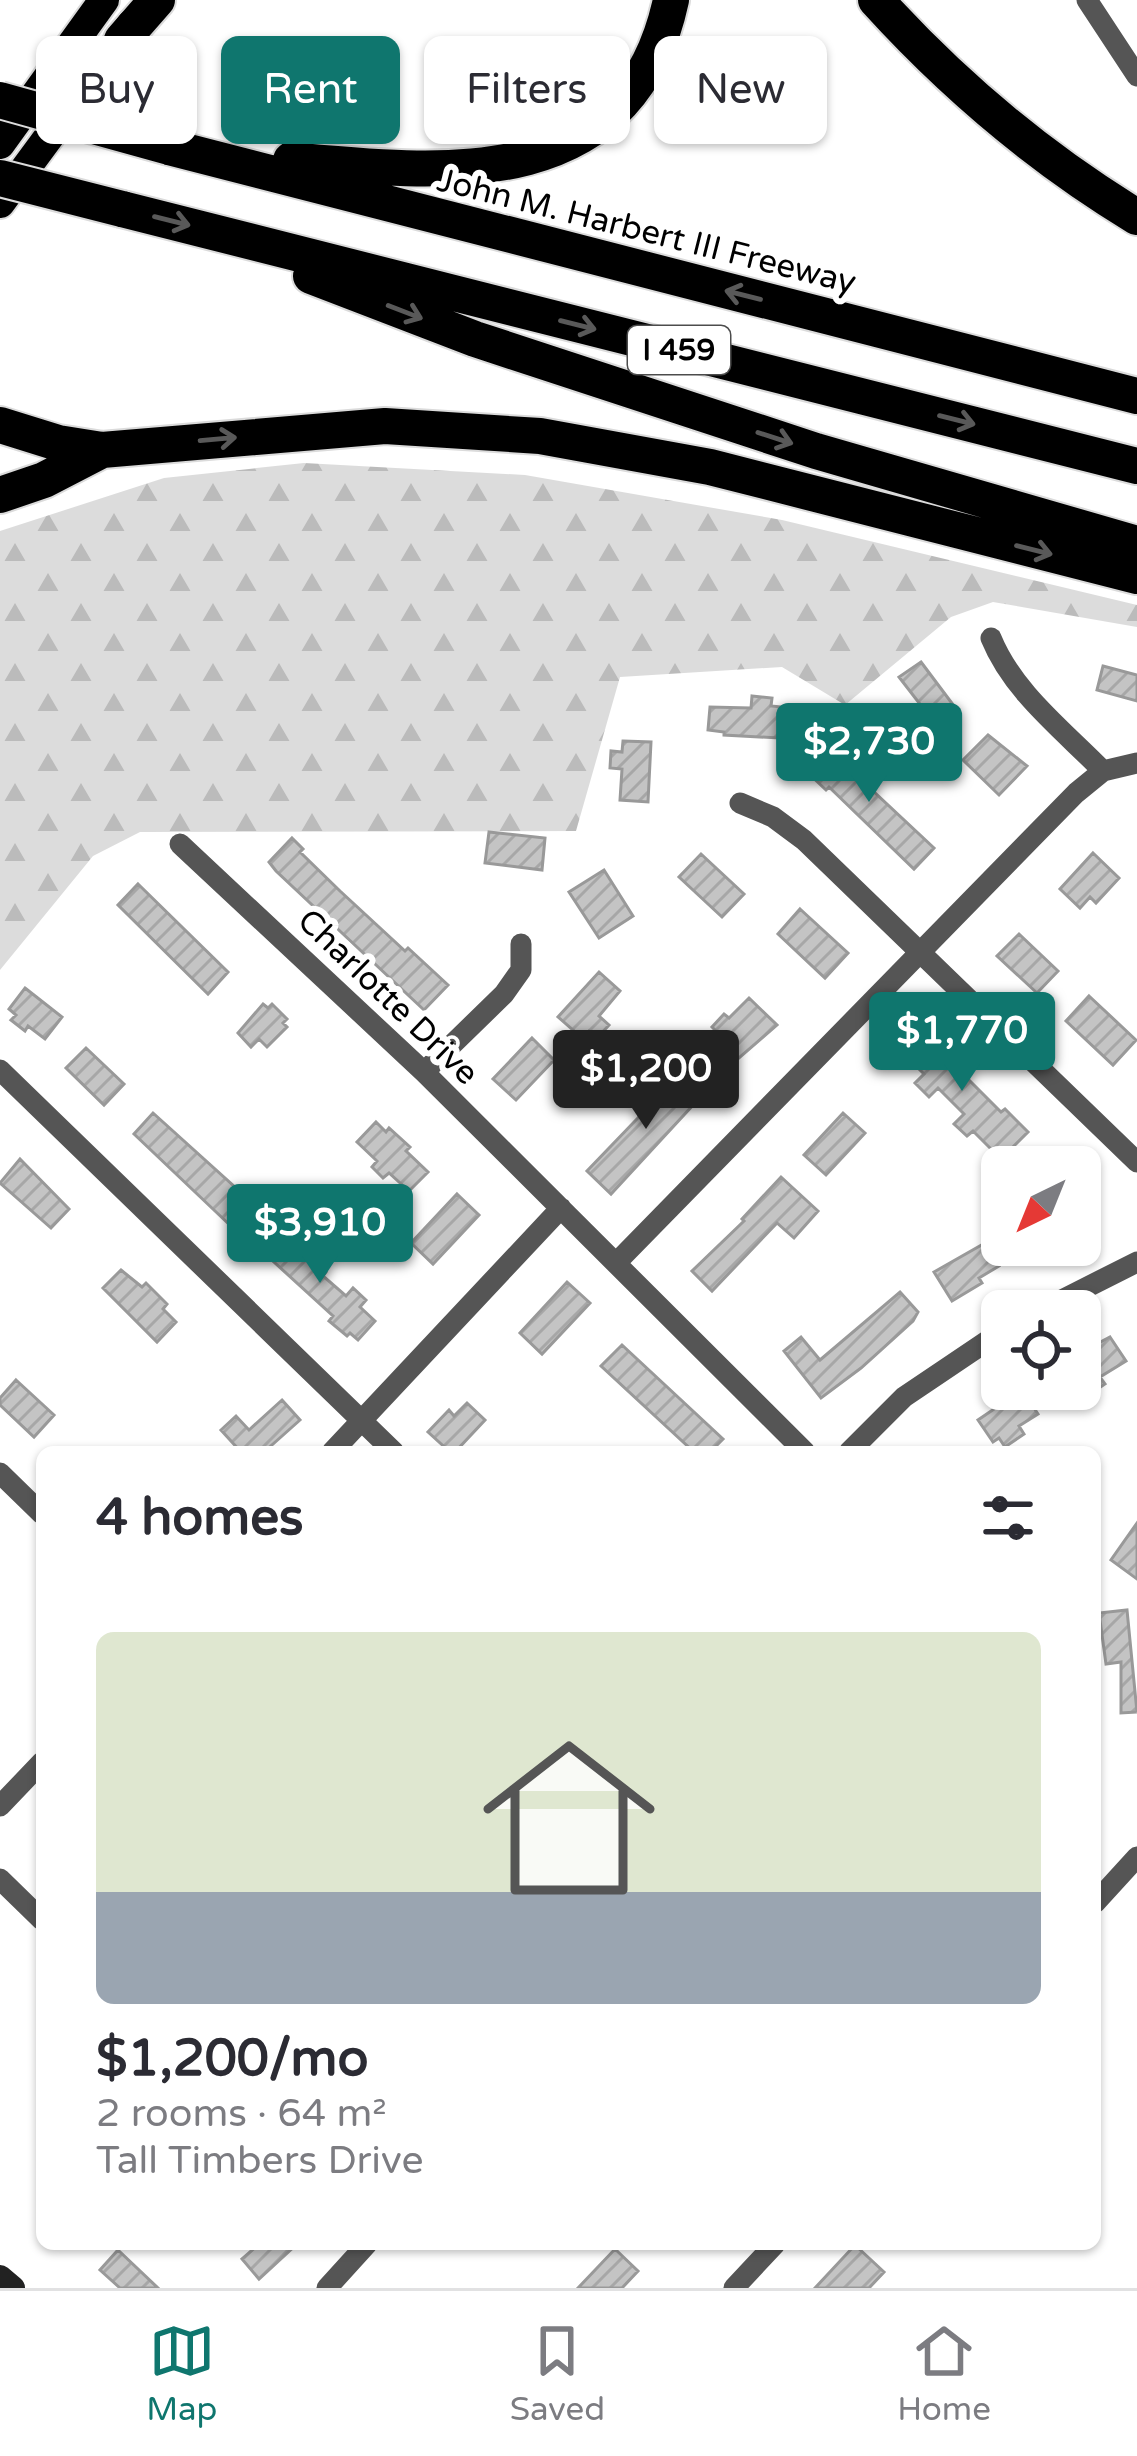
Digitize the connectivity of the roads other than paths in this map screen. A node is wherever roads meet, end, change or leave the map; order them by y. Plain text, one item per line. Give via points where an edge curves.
1 (104, 0) edge
2 (153, 0) edge
3 (670, 0) edge
4 (876, 0) edge
5 (1088, 0) edge
6 (125, 36) edge
7 (1137, 76) edge
8 (0, 100) edge
9 (0, 144) edge
10 (44, 144) edge
11 (177, 149) junction
12 (0, 178) edge
13 (0, 202) edge
14 (1137, 217) edge
15 (221, 233) junction
16 (897, 334) junction
17 (1137, 383) edge
18 (1137, 396) edge
19 (0, 425) edge
20 (102, 450) junction
21 (1137, 466) edge
22 (0, 495) edge
23 (1137, 544) edge
24 (1137, 576) edge
25 (991, 638) dead end
26 (1137, 763) edge
27 (1103, 771) junction
28 (740, 803) dead end
29 (180, 844) dead end
30 (521, 944) dead end
31 (920, 949) junction
32 (0, 1070) edge
33 (424, 1072) junction
34 (1137, 1162) edge
35 (561, 1208) junction
36 (617, 1262) junction
37 (1137, 1262) edge
38 (1082, 1290) edge
39 (981, 1345) edge
40 (362, 1420) junction
41 (338, 1446) edge
42 (388, 1446) edge
43 (799, 1446) edge
44 (855, 1446) edge
45 (0, 1473) edge
46 (36, 1508) edge
47 (36, 1768) edge
48 (0, 1806) edge
49 (1137, 1857) edge
50 (0, 1879) edge
51 (1101, 1896) edge
52 (36, 1914) edge
53 (362, 2250) edge
54 (769, 2250) edge
55 (0, 2277) edge
56 (13, 2288) edge
57 (327, 2288) edge
58 (734, 2288) edge

1 - 9 main road
2 - 6 highway
3 - 11 highway via 665,27 625,100 575,138 509,164 375,168
4 - 14 highway via 978,104
5 - 7 street
8 - 11 highway, John M. Harbert III Freeway / I 459, bridge
10 - 13 main road
16 -> 11 highway, John M. Harbert III Freeway / I 459
12 -> 15 highway, I 459, bridge
15 -> 21 highway, I 459
15 -> 23 highway via 318,280 475,339 816,451
16 - 17 highway
16 - 18 highway, John M. Harbert III Freeway / I 459
19 - 20 highway
20 - 22 highway
20 -> 24 highway via 385,426 540,436 710,467
25 - 27 street via 1016,682
26 - 27 street
27 - 31 street
28 - 31 street via 804,840
29 - 33 street, Charlotte Drive
30 - 33 street via 521,970 504,994
31 - 34 street
31 - 36 street
32 - 40 street
33 - 35 street, Charlotte Drive
35 - 36 street, Charlotte Drive
35 - 40 street
36 - 43 street, Charlotte Drive
37 - 38 street
39 - 44 street via 904,1397
40 - 41 street
40 - 42 street
45 - 46 street
47 - 48 street
49 - 51 street
50 - 52 street
53 - 57 street
54 - 58 street
55 - 56 street

